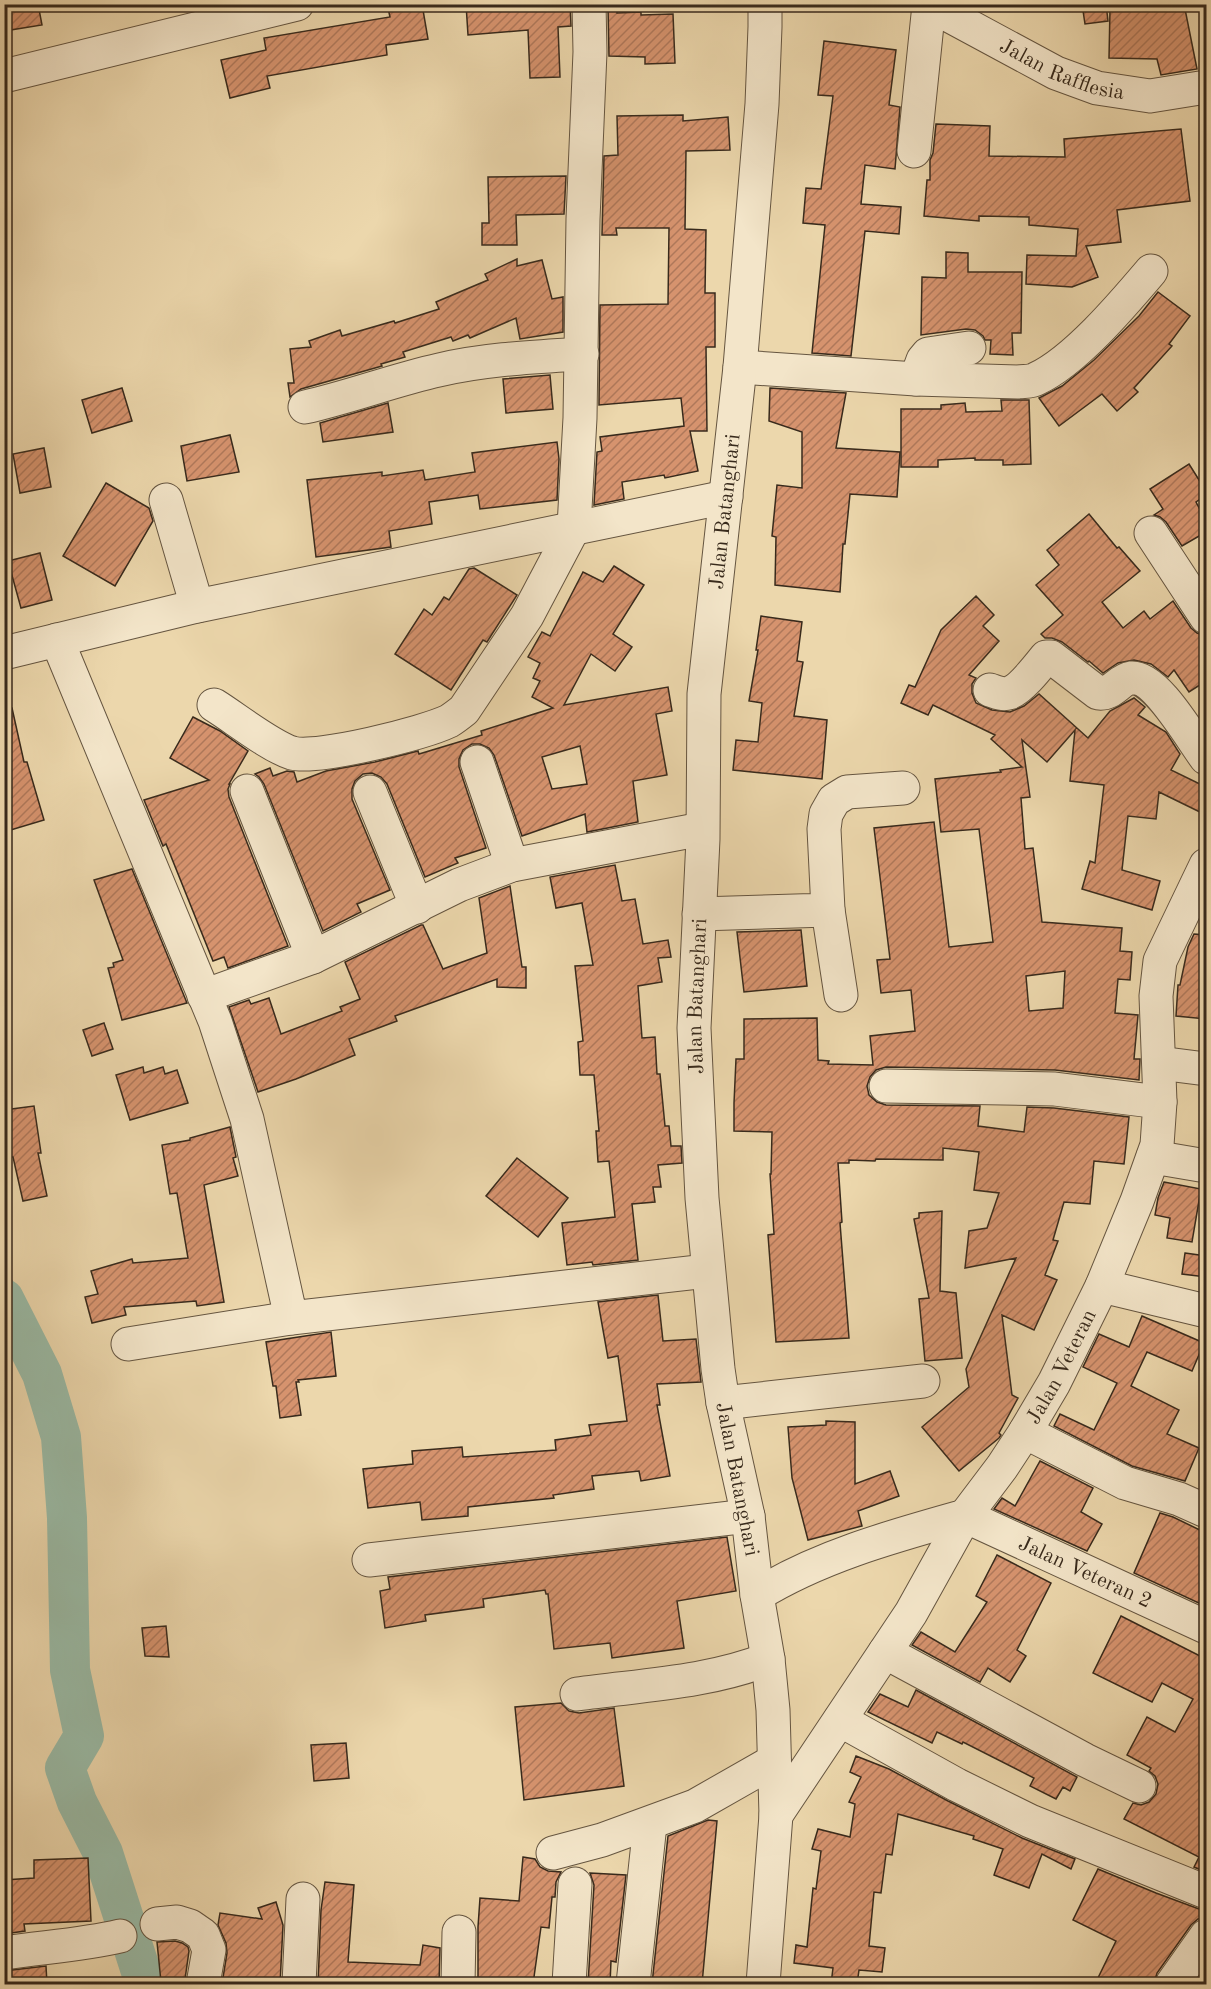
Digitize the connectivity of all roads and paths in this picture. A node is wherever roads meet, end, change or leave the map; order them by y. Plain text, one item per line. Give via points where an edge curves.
1 (297, 4) edge
2 (589, 4) edge
3 (765, 4) edge
4 (928, 5) edge
5 (261, 8) edge
6 (4, 76) edge
7 (1206, 87) edge
8 (914, 151) dead end
9 (1151, 271) dead end
10 (969, 348) dead end
11 (582, 354) junction
12 (740, 367) junction
13 (916, 379) junction
14 (305, 407) dead end
15 (726, 497) junction
16 (166, 500) dead end
17 (574, 527) junction
18 (1151, 533) dead end
19 (197, 606) junction
20 (1206, 617) edge
21 (57, 640) junction
22 (4, 653) edge
23 (990, 690) dead end
24 (214, 705) dead end
25 (1206, 758) edge
26 (477, 762) dead end
27 (903, 788) dead end
28 (247, 792) dead end
29 (370, 792) dead end
30 (702, 829) junction
31 (512, 865) junction
32 (1203, 881) edge
33 (417, 907) junction
34 (828, 910) junction
35 (699, 914) junction
36 (313, 957) junction
37 (842, 995) dead end
38 (204, 996) junction
39 (1159, 1064) junction
40 (1206, 1069) edge
41 (886, 1086) dead end
42 (1161, 1102) junction
43 (1153, 1157) junction
44 (1206, 1166) edge
45 (707, 1271) junction
46 (1102, 1286) junction
47 (1206, 1311) edge
48 (291, 1318) junction
49 (128, 1344) dead end
50 (923, 1381) dead end
51 (723, 1403) junction
52 (1025, 1432) junction
53 (1206, 1511) edge
54 (748, 1516) junction
55 (965, 1516) junction
56 (369, 1560) dead end
57 (757, 1595) junction
58 (1206, 1627) edge
59 (885, 1652) junction
60 (768, 1659) junction
61 (577, 1694) dead end
62 (840, 1720) junction
63 (774, 1761) junction
64 (1139, 1786) dead end
65 (776, 1815) junction
66 (650, 1824) junction
67 (553, 1852) dead end
68 (575, 1884) dead end
69 (1206, 1892) edge
70 (303, 1899) dead end
71 (157, 1924) dead end
72 (459, 1932) dead end
73 (120, 1936) dead end
74 (1206, 1936) edge
75 (4, 1953) edge
76 (203, 1984) edge
77 (298, 1984) edge
78 (458, 1984) edge
79 (569, 1984) edge
80 (633, 1984) edge
81 (763, 1984) edge
82 (1172, 1984) edge

1 - 5 street
2 - 11 street
3 - 12 street, Jalan Batanghari via 762,104
4 - 7 street, Jalan Rafflesia via 1056,73 1097,88 1150,96
4 - 8 street
5 - 6 street
9 - 13 street via 1095,333 1060,365 1035,380
10 - 13 street via 928,354
11 - 14 street via 439,370
11 - 17 street
12 - 13 street
12 - 15 street, Jalan Batanghari
15 - 17 street
15 - 30 street, Jalan Batanghari via 704,694
16 - 19 street
17 - 19 street
17 - 24 street via 527,616 474,697 450,720 387,740 304,755 282,749
18 - 20 street
19 - 21 street
21 - 22 street
21 - 38 street
23 - 25 street via 1010,693 1046,657 1098,693 1109,692 1127,679 1140,679 1166,701
26 - 31 street
27 - 34 street via 847,792 834,800 826,813
28 - 36 street
29 - 33 street
30 - 31 street
30 - 35 street, Jalan Batanghari
31 - 33 street via 459,885
32 - 39 street, Jalan Veteran via 1160,961 1156,996
33 - 36 street
34 - 35 street
34 - 37 street
35 - 45 street, Jalan Batanghari via 694,1028
36 - 38 street
38 - 48 street via 247,1119
39 - 40 street
39 - 42 street, Jalan Veteran
41 - 42 street via 1055,1089
42 - 43 street, Jalan Veteran
43 - 44 street
43 - 46 street, Jalan Veteran
45 - 48 street
45 - 51 street, Jalan Batanghari
46 - 47 street
46 - 52 street, Jalan Veteran
48 - 49 street
50 - 51 street
51 - 54 street, Jalan Batanghari
52 - 53 street via 1125,1483
52 - 55 street, Jalan Veteran
54 - 56 street
54 - 57 street, Jalan Batanghari
55 - 57 street via 880,1540 786,1578
55 - 58 street, Jalan Veteran 2
55 - 59 street, Jalan Veteran
57 - 60 street, Jalan Batanghari
59 - 62 street, Jalan Veteran
59 - 64 street
60 - 61 street via 699,1679
60 - 63 street, Jalan Batanghari
62 - 65 street, Jalan Veteran
62 - 69 street via 1030,1821
63 - 65 street, Jalan Batanghari
63 - 66 street via 694,1806
65 - 81 street, Jalan Batanghari
66 - 67 street
66 - 80 street
68 - 79 street
70 - 77 street
71 - 76 street via 177,1922 202,1935 208,1950
72 - 78 street
73 - 75 street
74 - 82 street

